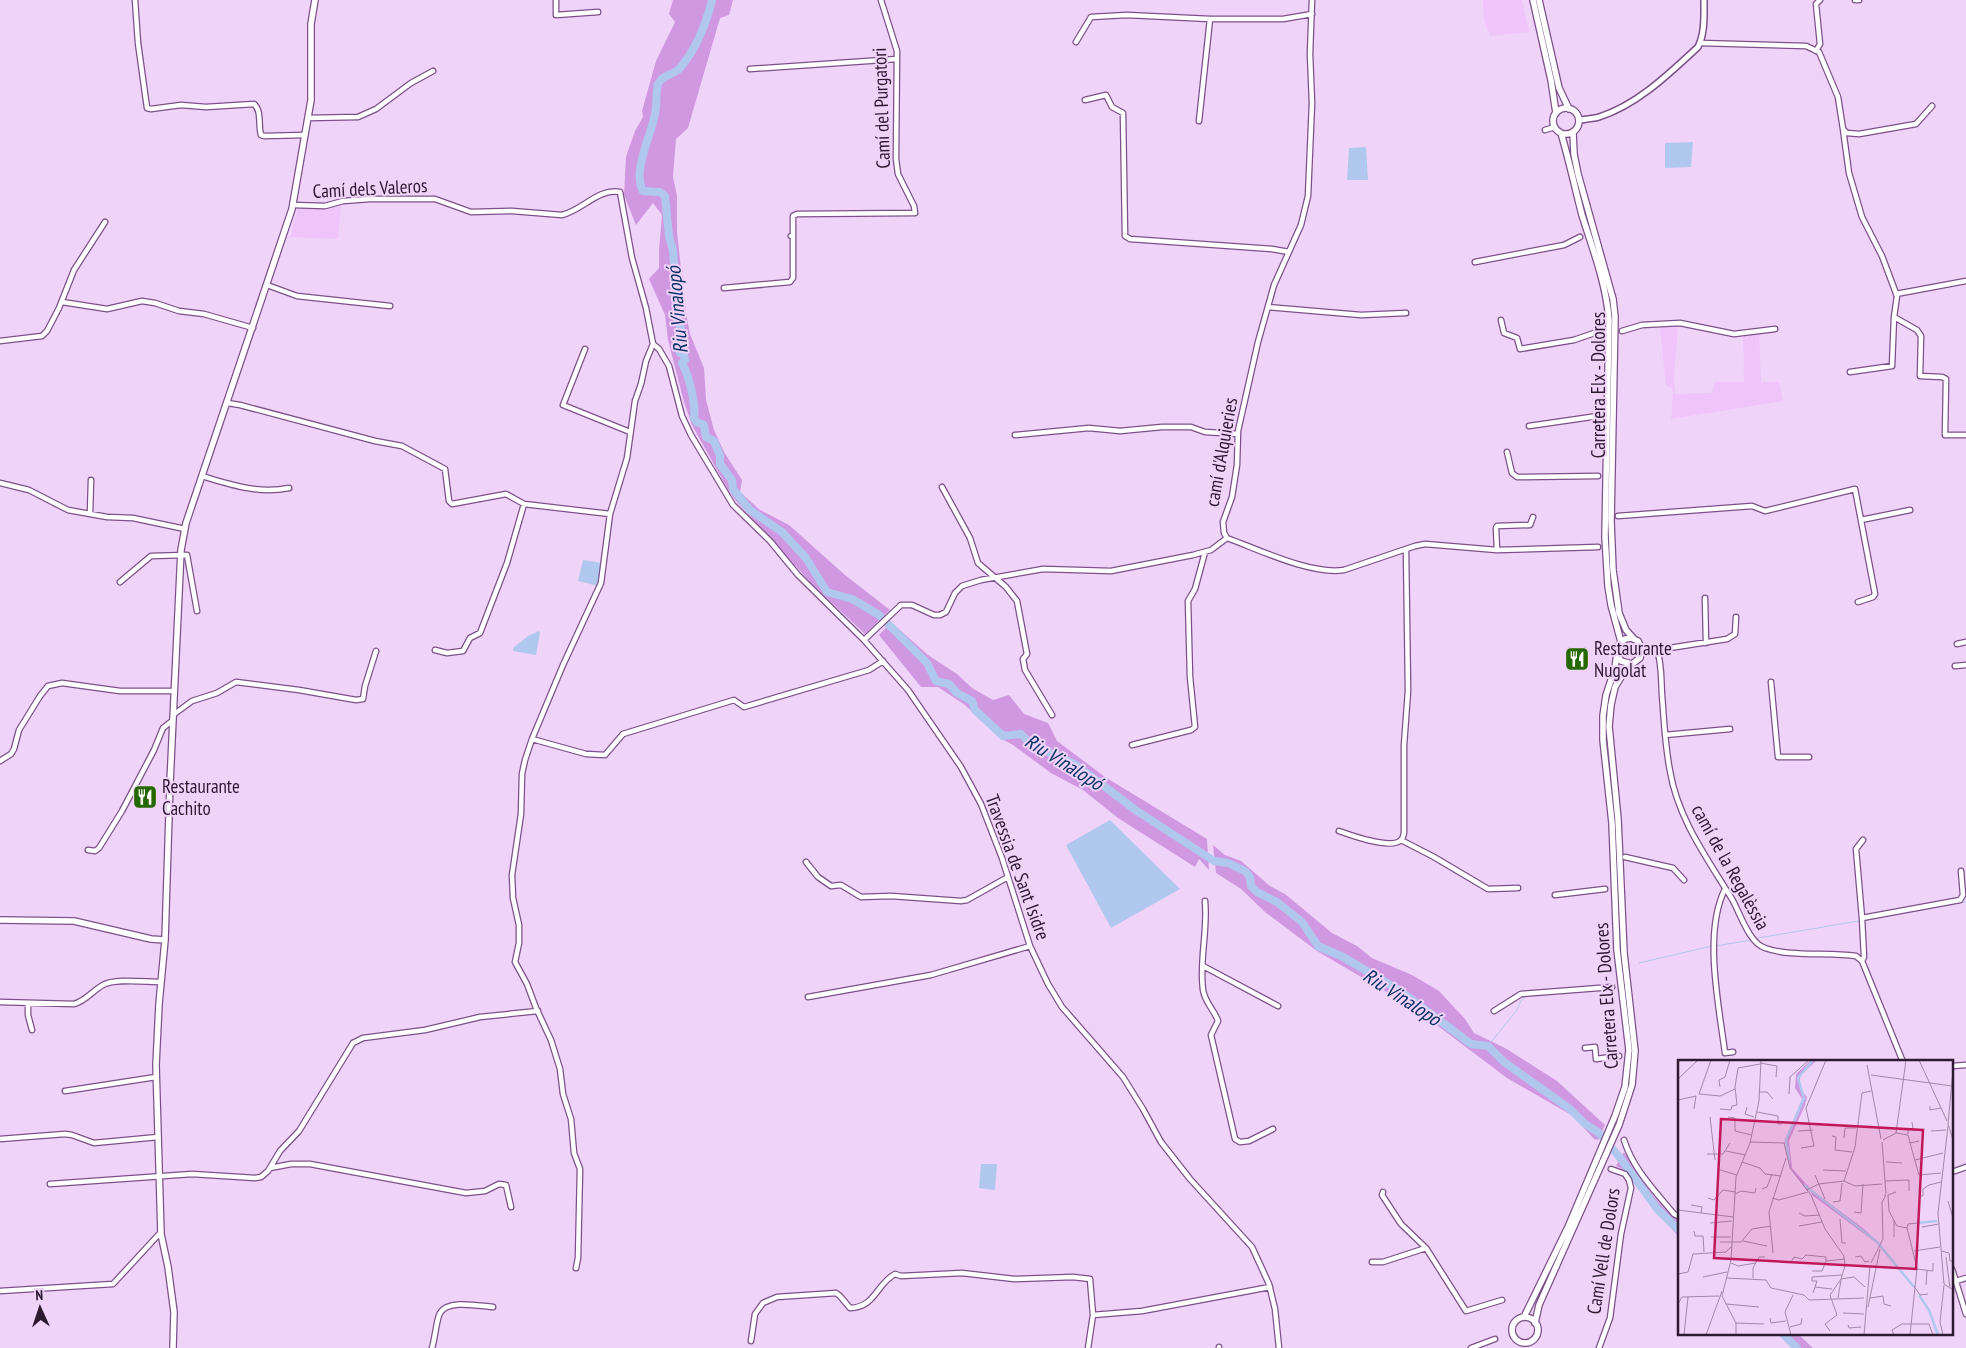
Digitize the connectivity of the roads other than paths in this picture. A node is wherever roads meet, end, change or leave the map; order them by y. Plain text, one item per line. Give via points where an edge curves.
1 (135, 0) edge
2 (315, 0) edge
3 (556, 0) edge
4 (881, 0) edge
5 (1312, 0) edge
6 (1533, 0) edge
7 (1539, 0) edge
8 (1704, 0) edge
9 (1820, 0) edge
10 (1855, 0) edge
11 (1859, 0) edge
12 (598, 12) dead end
13 (1312, 14) junction
14 (1210, 19) junction
15 (1076, 42) dead end
16 (1700, 43) junction
17 (1816, 51) junction
18 (897, 60) junction
19 (750, 69) dead end
20 (433, 71) dead end
21 (1085, 100) dead end
22 (1932, 106) dead end
23 (1569, 109) junction
24 (1556, 113) junction
25 (308, 118) junction
26 (1579, 120) junction
27 (1199, 121) dead end
28 (1555, 127) junction
29 (1843, 129) junction
30 (1545, 130) dead end
31 (1560, 132) junction
32 (1573, 132) junction
33 (305, 135) junction
34 (620, 192) joint
35 (293, 205) junction
36 (105, 222) dead end
37 (1580, 237) dead end
38 (1289, 252) junction
39 (1475, 262) dead end
40 (1966, 281) edge
41 (267, 285) junction
42 (724, 288) dead end
43 (1896, 294) junction
44 (62, 302) junction
45 (390, 306) dead end
46 (1268, 308) junction
47 (1406, 313) dead end
48 (1894, 317) junction
49 (1502, 320) dead end
50 (253, 328) junction
51 (1775, 329) dead end
52 (1600, 330) dead end
53 (1622, 331) dead end
54 (0, 341) edge
55 (652, 344) junction
56 (585, 349) dead end
57 (1850, 372) dead end
58 (227, 403) junction
59 (1598, 416) dead end
60 (1529, 426) dead end
61 (630, 432) junction
62 (1238, 434) junction
63 (1015, 435) dead end
64 (1966, 435) edge
65 (1507, 452) dead end
66 (202, 476) junction
67 (1598, 476) dead end
68 (92, 480) dead end
69 (0, 483) edge
70 (942, 487) dead end
71 (289, 488) dead end
72 (524, 504) junction
73 (1910, 510) dead end
74 (90, 514) junction
75 (610, 514) junction
76 (1618, 516) dead end
77 (1533, 517) dead end
78 (1861, 520) junction
79 (185, 529) junction
80 (1227, 538) junction
81 (1598, 547) dead end
82 (1406, 549) junction
83 (1497, 550) junction
84 (1205, 552) junction
85 (180, 554) junction
86 (994, 578) junction
87 (120, 582) dead end
88 (1705, 598) dead end
89 (1858, 602) dead end
90 (197, 611) dead end
91 (1736, 617) dead end
92 (1634, 639) junction
93 (864, 640) junction
94 (1621, 642) junction
95 (1966, 642) edge
96 (1706, 643) junction
97 (1957, 644) dead end
98 (435, 650) dead end
99 (376, 651) dead end
100 (1617, 654) junction
101 (883, 661) junction
102 (1628, 664) junction
103 (1966, 665) edge
104 (1956, 666) dead end
105 (1772, 682) dead end
106 (174, 691) junction
107 (1052, 714) dead end
108 (172, 718) junction
109 (1730, 730) dead end
110 (1665, 735) junction
111 (532, 739) junction
112 (1132, 745) dead end
113 (1809, 757) dead end
114 (0, 761) edge
115 (1339, 831) dead end
116 (1401, 840) junction
117 (1863, 840) dead end
118 (88, 850) dead end
119 (1626, 857) dead end
120 (806, 862) dead end
121 (1962, 871) dead end
122 (1008, 877) junction
123 (1684, 880) dead end
124 (1518, 888) dead end
125 (1605, 889) dead end
126 (1725, 889) junction
127 (1555, 895) dead end
128 (1205, 901) dead end
129 (1862, 918) junction
130 (0, 920) edge
131 (165, 940) junction
132 (1030, 946) junction
133 (1862, 961) junction
134 (1203, 966) junction
135 (161, 982) junction
136 (1612, 987) dead end
137 (808, 996) dead end
138 (0, 1002) edge
139 (28, 1003) junction
140 (1278, 1006) dead end
141 (1494, 1011) dead end
142 (538, 1012) junction
143 (32, 1030) dead end
144 (1586, 1048) dead end
145 (1734, 1052) dead end
146 (1618, 1056) dead end
147 (1901, 1060) edge
148 (156, 1077) junction
149 (65, 1091) dead end
150 (1273, 1129) dead end
151 (158, 1137) junction
152 (0, 1139) edge
153 (1624, 1140) dead end
154 (1600, 1160) junction
155 (1966, 1167) edge
156 (270, 1168) junction
157 (1611, 1169) dead end
158 (1954, 1171) edge
159 (160, 1176) junction
160 (50, 1184) dead end
161 (1383, 1192) dead end
162 (511, 1207) dead end
163 (1678, 1216) edge
164 (161, 1232) junction
165 (1426, 1248) junction
166 (1372, 1262) dead end
167 (576, 1268) dead end
168 (1954, 1275) edge
169 (1966, 1278) edge
170 (1956, 1281) junction
171 (1270, 1287) junction
172 (0, 1292) edge
173 (1502, 1300) dead end
174 (493, 1307) dead end
175 (1966, 1314) edge
176 (1093, 1315) junction
177 (1524, 1317) junction
178 (1535, 1323) junction
179 (1514, 1338) junction
180 (1495, 1339) dead end
181 (751, 1341) dead end
182 (1527, 1345) edge
183 (1516, 1347) edge
184 (173, 1348) edge
185 (432, 1348) edge
186 (1088, 1348) edge
187 (1278, 1348) edge
188 (1471, 1348) edge
189 (1599, 1348) edge

1 - 33 street via 147,108 254,104 259,111 261,135
2 - 25 main road via 311,24 312,82
3 - 12 street via 556,15
4 - 18 street, Camí del Purgatori via 898,51
5 - 13 street, camí d'Alquieries
6 - 24 main road
7 - 23 main road via 1559,88
8 - 16 street
9 - 17 street via 1816,4 1820,44
10 - 11 street
13 - 14 street via 1283,19
13 - 38 street, camí d'Alquieries via 1308,196
14 - 15 street via 1136,15 1091,17
14 - 27 street
16 - 17 street via 1806,46
16 - 26 street via 1640,96 1598,117
17 - 29 street via 1838,97
18 - 19 street
18 - 42 street, Camí del Purgatori via 898,174 914,206 914,214 797,214 792,220 793,278 790,282
20 - 25 street via 410,83 376,109 358,117
21 - 38 street via 1106,95 1112,107 1123,113 1125,236
22 - 29 street via 1916,124 1859,134 1847,133
23 - 24 main road
23 - 26 main road via 1577,114
24 - 28 main road
25 - 33 main road
26 - 32 main road
28 - 30 street
28 - 31 main road
29 - 43 street via 1849,173 1862,217 1882,256
31 - 32 main road
31 - 94 main road, Carretera Elx - Dolores via 1607,303 1605,537 1608,586
32 - 92 main road, Carretera Elx - Dolores via 1578,174 1613,299 1613,570 1619,613
33 - 35 main road
34 - 35 street, Camí dels Valeros via 606,192 562,215 471,212 435,199 370,199 325,206
34 - 55 street, Travessia de Sant Isidre
35 - 41 main road
36 - 44 street via 74,270
37 - 39 street via 1564,245
38 - 46 street, camí d'Alquieries
40 - 43 street
41 - 45 street via 297,296
41 - 50 main road
43 - 48 street
44 - 50 street via 107,309 142,301
44 - 54 street via 48,331 42,336
46 - 47 street via 1361,316
46 - 62 street, camí d'Alquieries
48 - 57 street via 1892,366
48 - 64 street via 1917,330 1921,336 1920,376 1946,379 1945,435
49 - 52 street via 1504,333 1517,338 1520,349 1574,340
50 - 58 main road
51 - 53 street via 1734,334 1680,323 1642,325
55 - 61 street via 635,401
55 - 93 street, Travessia de Sant Isidre via 669,366 682,416 691,435 733,505
56 - 61 street via 563,405
58 - 66 main road
58 - 72 street via 402,446 444,469 452,504 506,494
59 - 60 street
61 - 75 street via 627,458
62 - 63 street via 1206,432 1191,427 1162,427 1120,431 1089,428
62 - 80 street, camí d'Alquieries via 1233,489 1223,522
65 - 67 street via 1512,473 1517,477
66 - 71 street via 245,488 271,491
66 - 79 main road
68 - 74 street
69 - 74 street via 29,490 68,510
70 - 86 street via 970,538 978,563
72 - 75 street
72 - 98 street via 507,563 480,633 470,638 463,651 447,653
73 - 78 street
74 - 79 street via 133,518
75 - 111 street via 601,583
76 - 78 street via 1752,506 1765,510 1855,489
77 - 83 street via 1530,525 1497,526
78 - 89 street via 1875,594
79 - 85 main road
80 - 82 street via 1322,571 1334,572
80 - 84 street
81 - 83 street
82 - 83 street via 1425,544
82 - 116 street via 1408,692 1404,833
84 - 86 street via 1104,572 1043,569
84 - 112 street via 1195,589 1188,601 1195,727
85 - 87 street via 151,556
85 - 90 street via 187,554
85 - 106 main road
86 - 93 street via 962,586 946,612 940,615 901,605
86 - 107 street via 1016,601 1027,654 1022,659 1025,670
88 - 96 street
91 - 96 street via 1735,634
92 - 94 main road
92 - 102 main road via 1641,645 1642,653 1635,663
93 - 101 street, Travessia de Sant Isidre
94 - 100 main road
95 - 97 street
96 - 110 street, camí de la Regalèssia via 1657,650
99 - 108 street via 364,699 236,682 217,693 192,701
100 - 102 main road
100 - 154 main road, Carretera Elx - Dolores via 1602,727 1612,813 1617,950 1628,1050 1625,1087
101 - 111 street via 869,670 744,707 734,700 664,720 623,734 605,755 586,754
101 - 122 street, Travessia de Sant Isidre via 908,690 961,767 981,804
102 - 154 main road, Carretera Elx - Dolores via 1615,687 1609,726 1618,811 1623,944 1635,1051 1632,1085 1619,1125
103 - 104 street
105 - 113 street via 1778,757
106 - 108 main road
106 - 114 street via 120,691 62,683 48,686 23,722 10,754
108 - 118 street via 163,728 122,811 98,848
108 - 131 main road
109 - 110 street
110 - 126 street, camí de la Regalèssia via 1670,772 1684,819
111 - 142 street via 522,774 523,798 512,886 519,925 514,962
115 - 116 street via 1362,840 1395,843
116 - 124 street via 1488,889
117 - 129 street via 1856,849
119 - 123 street via 1673,868
120 - 122 street via 818,877 831,886 842,885 861,897 967,900
121 - 129 street via 1963,895 1960,900
122 - 132 street, Travessia de Sant Isidre
125 - 127 street
126 - 133 street, camí de la Regalèssia via 1758,945 1778,951 1844,954
126 - 145 street via 1715,922 1714,947 1725,1053
128 - 134 street
129 - 133 street
130 - 131 main road via 74,921
131 - 135 main road
132 - 137 street via 931,975
132 - 171 street, Travessia de Sant Isidre via 1062,1007 1123,1077 1160,1142 1190,1180 1252,1247
133 - 147 street
134 - 140 street
134 - 150 street via 1203,990 1218,1021 1211,1035 1235,1138 1240,1142 1249,1141
135 - 139 street via 104,984 82,1002 74,1004
135 - 148 main road
136 - 141 street via 1521,994
138 - 139 street
139 - 143 street
142 - 156 street via 480,1017 353,1042 299,1131 280,1151
142 - 167 street via 558,1058 563,1094 573,1129 574,1153 580,1169
144 - 146 street via 1595,1047 1596,1059
148 - 149 street
148 - 151 main road
151 - 152 street via 94,1143 65,1134
151 - 159 main road
153 - 163 street via 1629,1156 1646,1181
154 - 177 main road, Carretera Elx - Dolores
154 - 178 main road, Carretera Elx - Dolores via 1538,1305
155 - 158 street
156 - 159 street via 255,1178 192,1174
156 - 162 street via 310,1164 466,1193 485,1191 499,1184 506,1186
157 - 189 street, Camí Vell de Dolors via 1625,1174 1631,1188 1610,1318
159 - 160 street
159 - 164 main road
161 - 165 street via 1401,1224
164 - 172 street via 113,1284
164 - 184 main road via 174,1312
165 - 166 street via 1383,1262
165 - 173 street via 1466,1311
168 - 170 street
169 - 170 street
170 - 175 street
171 - 176 street via 1142,1311
171 - 187 street, Travessia de Sant Isidre
174 - 185 street via 455,1304 446,1307 440,1313
176 - 181 street via 1090,1279 1014,1279 962,1273 895,1274 868,1303 857,1308 850,1308 836,1293 777,1297 763,1303 755,1314
176 - 186 street
177 - 178 main road
177 - 179 main road via 1512,1326
178 - 182 main road via 1536,1335
179 - 182 main road
179 - 183 main road
180 - 188 street

